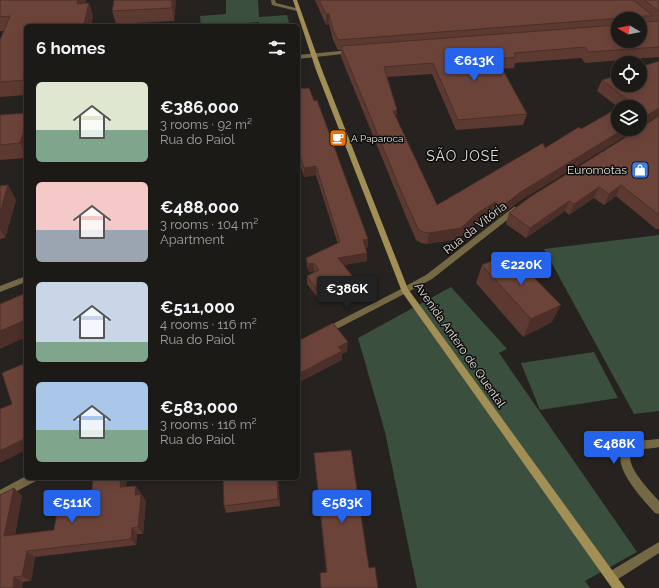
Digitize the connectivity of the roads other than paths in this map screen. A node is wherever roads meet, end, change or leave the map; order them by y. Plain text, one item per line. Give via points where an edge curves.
1 (273, 0) edge
2 (295, 0) edge
3 (297, 10) junction
4 (358, 52) edge
5 (314, 55) junction
6 (300, 56) edge
7 (522, 205) edge
8 (24, 280) edge
9 (0, 289) edge
10 (405, 290) junction
11 (319, 335) edge
12 (659, 444) edge
13 (28, 480) edge
14 (0, 495) edge
15 (659, 509) edge
16 (659, 547) edge
17 (611, 577) junction
18 (619, 588) edge

1 - 3 street via 274,4
2 - 3 main road, Avenida Antero de Quental
3 - 5 main road, Avenida Antero de Quental
4 - 5 street
5 - 6 street
5 - 10 main road, Avenida Antero de Quental
7 - 10 street, Rua da Vitória via 429,277
8 - 9 street
10 - 11 street, Rua da Vitória
10 - 17 main road, Avenida Antero de Quental
12 - 15 street via 632,447 626,453 625,462 628,471
13 - 14 street
16 - 17 street
17 - 18 main road, Avenida Antero de Quental

